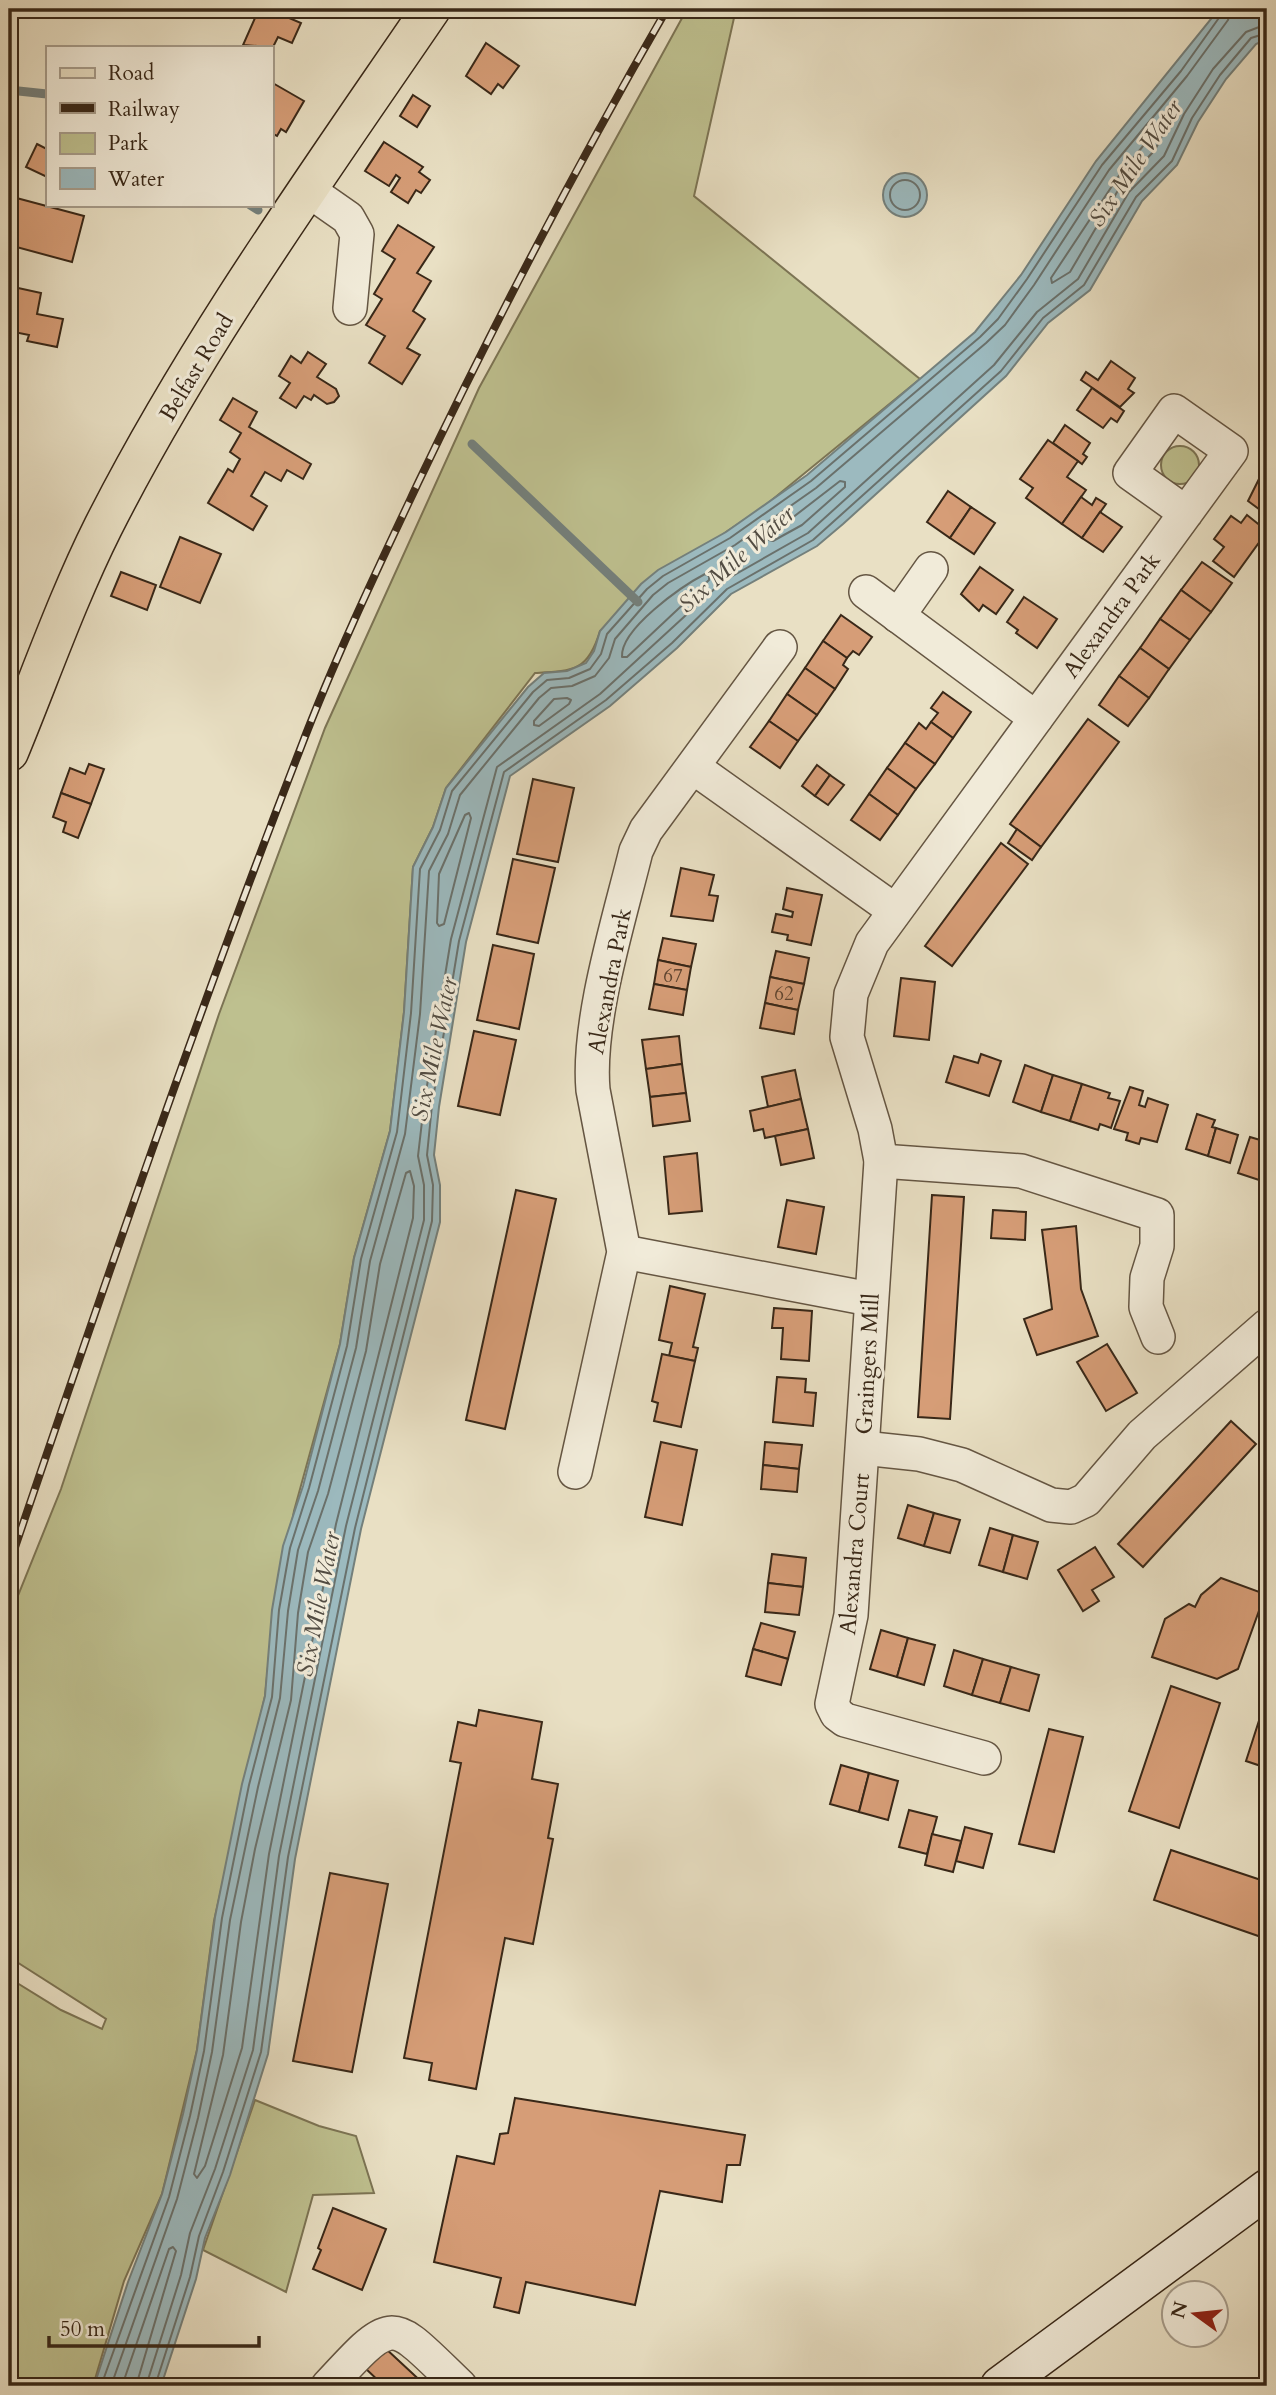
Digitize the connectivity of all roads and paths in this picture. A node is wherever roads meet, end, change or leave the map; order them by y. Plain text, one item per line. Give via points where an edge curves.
1 (431, 9) edge
2 (308, 190) junction
3 (350, 308) dead end
4 (1185, 513) dead end
5 (931, 569) dead end
6 (866, 592) dead end
7 (898, 616) junction
8 (780, 646) dead end
9 (1036, 718) junction
10 (9, 751) edge
11 (693, 767) junction
12 (894, 910) junction
13 (881, 1161) junction
14 (624, 1252) junction
15 (870, 1299) junction
16 (1267, 1326) edge
17 (1158, 1337) dead end
18 (863, 1448) junction
19 (575, 1472) dead end
20 (984, 1758) dead end
21 (1267, 2189) edge
22 (328, 2386) edge
23 (460, 2386) edge
24 (1000, 2386) edge

1 - 2 main road, Belfast Road
2 - 3 street via 348,218 357,233
2 - 10 main road, Belfast Road via 171,406 103,528
4 - 9 street, Alexandra Park
5 - 7 street
6 - 7 street
7 - 9 street
8 - 11 street, Alexandra Park
9 - 12 street, Alexandra Park
11 - 12 street
11 - 14 street, Alexandra Park via 640,840 594,1045 593,1090
12 - 13 street, Alexandra Park via 860,969 847,1024 849,1050
13 - 15 street, Graingers Mill
13 - 17 street via 1021,1171 1157,1215 1157,1246 1147,1279 1146,1307
14 - 15 street
14 - 19 street, Alexandra Park
15 - 18 street, Graingers Mill
16 - 18 street, Graingers Mill via 1142,1435 1086,1500 1071,1507 1051,1505 962,1465 919,1454
18 - 20 street, Alexandra Court via 851,1615 832,1698 834,1709 845,1720
21 - 24 main road
22 - 23 street via 366,2345 392,2331 415,2343

